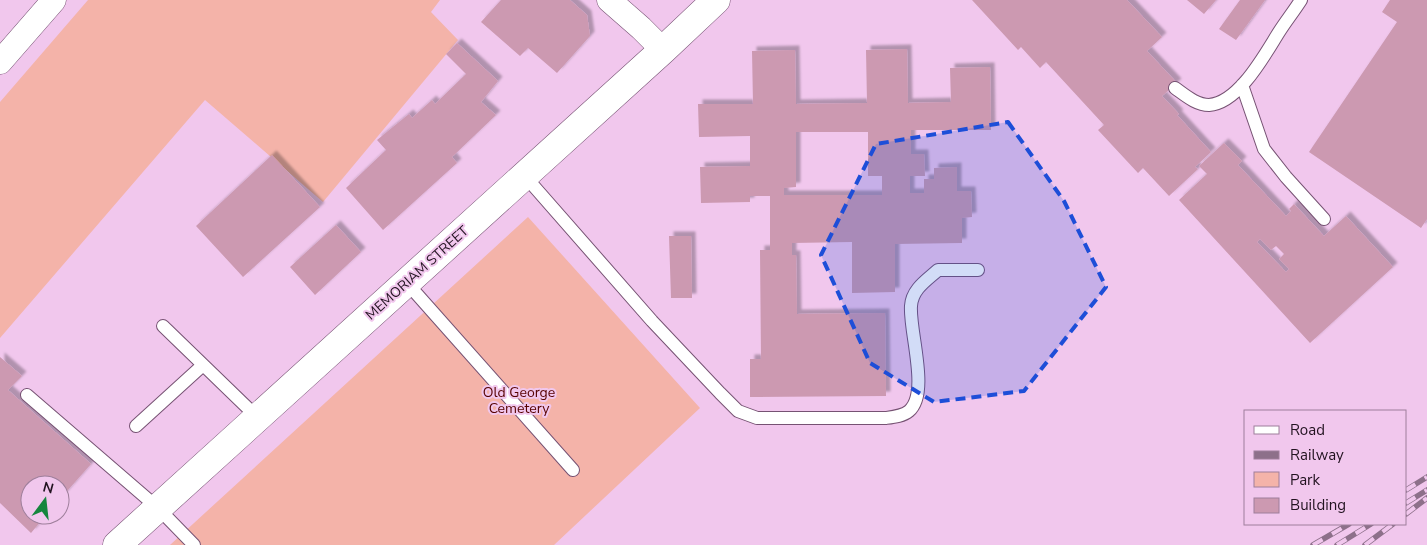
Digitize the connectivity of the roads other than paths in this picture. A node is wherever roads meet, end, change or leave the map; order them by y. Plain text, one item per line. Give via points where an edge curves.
1 (54, 0) edge
2 (609, 0) edge
3 (716, 0) edge
4 (1302, 0) edge
5 (663, 50) junction
6 (0, 62) edge
7 (1242, 85) junction
8 (1175, 88) dead end
9 (524, 175) junction
10 (1324, 219) dead end
11 (978, 270) dead end
12 (406, 283) junction
13 (163, 326) dead end
14 (203, 365) junction
15 (27, 396) dead end
16 (258, 418) junction
17 (136, 426) dead end
18 (573, 470) dead end
19 (158, 508) junction
20 (117, 545) edge
21 (194, 545) edge

1 - 6 street
2 - 5 street
3 - 5 street, MEMORIAM STREET
4 - 7 lane via 1260,65
5 - 9 street, MEMORIAM STREET
7 - 8 lane via 1220,102 1209,105 1197,103
7 - 10 lane via 1264,148
9 - 11 lane via 652,321 725,398 738,411 757,418 886,418 908,412 918,394 911,305 917,289 938,270
9 - 12 street, MEMORIAM STREET
12 - 16 street, MEMORIAM STREET
12 - 18 lane
13 - 14 lane
14 - 16 lane
14 - 17 lane
15 - 19 lane
16 - 19 street, MEMORIAM STREET
19 - 20 street, MEMORIAM STREET
19 - 21 lane

